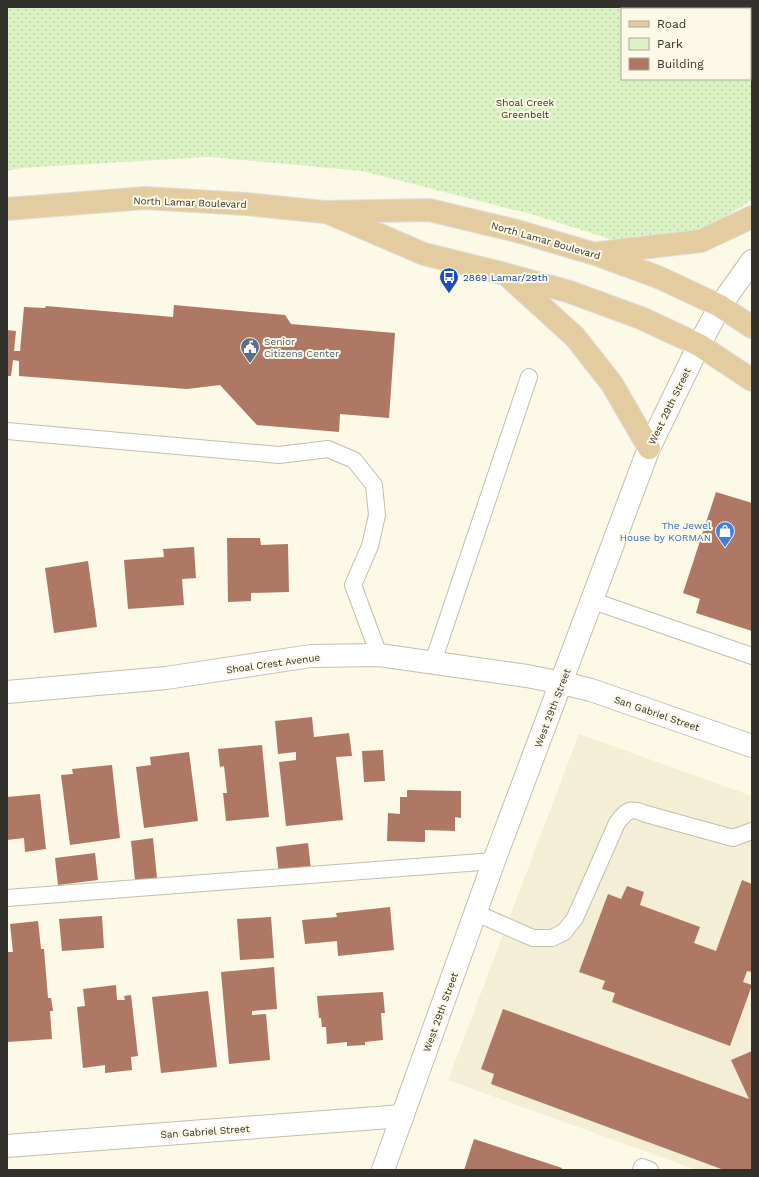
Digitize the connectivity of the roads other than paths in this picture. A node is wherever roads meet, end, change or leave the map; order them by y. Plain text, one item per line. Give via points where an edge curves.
1 (7, 209) edge
2 (324, 212) junction
3 (752, 217) edge
4 (596, 254) junction
5 (752, 261) edge
6 (505, 274) junction
7 (720, 306) junction
8 (752, 327) edge
9 (699, 345) junction
10 (529, 377) dead end
11 (752, 380) edge
12 (7, 431) edge
13 (649, 448) junction
14 (592, 601) junction
15 (379, 655) junction
16 (752, 656) edge
17 (433, 662) junction
18 (562, 683) junction
19 (7, 692) edge
20 (752, 746) edge
21 (752, 831) edge
22 (494, 861) junction
23 (7, 898) edge
24 (476, 913) junction
25 (403, 1116) junction
26 (7, 1146) edge
27 (383, 1170) edge
28 (641, 1170) edge
29 (650, 1170) edge

1 - 2 main road, North Lamar Boulevard via 145,198
2 - 4 main road, North Lamar Boulevard via 429,210 517,231
2 - 6 main road, North Lamar Boulevard via 424,254
3 - 4 main road via 701,241
4 - 7 main road, North Lamar Boulevard via 658,277
5 - 7 street, West 29th Street
6 - 9 main road, North Lamar Boulevard via 582,296 641,318
6 - 13 main road via 575,337 612,384
7 - 8 main road, North Lamar Boulevard
7 - 9 street, West 29th Street
9 - 11 main road, North Lamar Boulevard
9 - 13 street, West 29th Street
10 - 17 lane
12 - 15 lane via 279,455 328,449 354,460 374,485 377,515 370,546 352,585
13 - 14 street, West 29th Street
14 - 16 lane
14 - 18 street, West 29th Street
15 - 17 street, Shoal Crest Avenue
15 - 19 street, Shoal Crest Avenue via 311,656 166,678
17 - 18 street, Shoal Crest Avenue
18 - 20 street, San Gabriel Street via 591,690
18 - 22 street, West 29th Street
21 - 24 lane via 733,838 636,810 625,812 617,823 575,918 564,932 552,938 533,938
22 - 23 lane
22 - 24 street, West 29th Street
24 - 25 street, West 29th Street
25 - 26 street, San Gabriel Street
25 - 27 street, West 29th Street
28 - 29 lane via 642,1167

